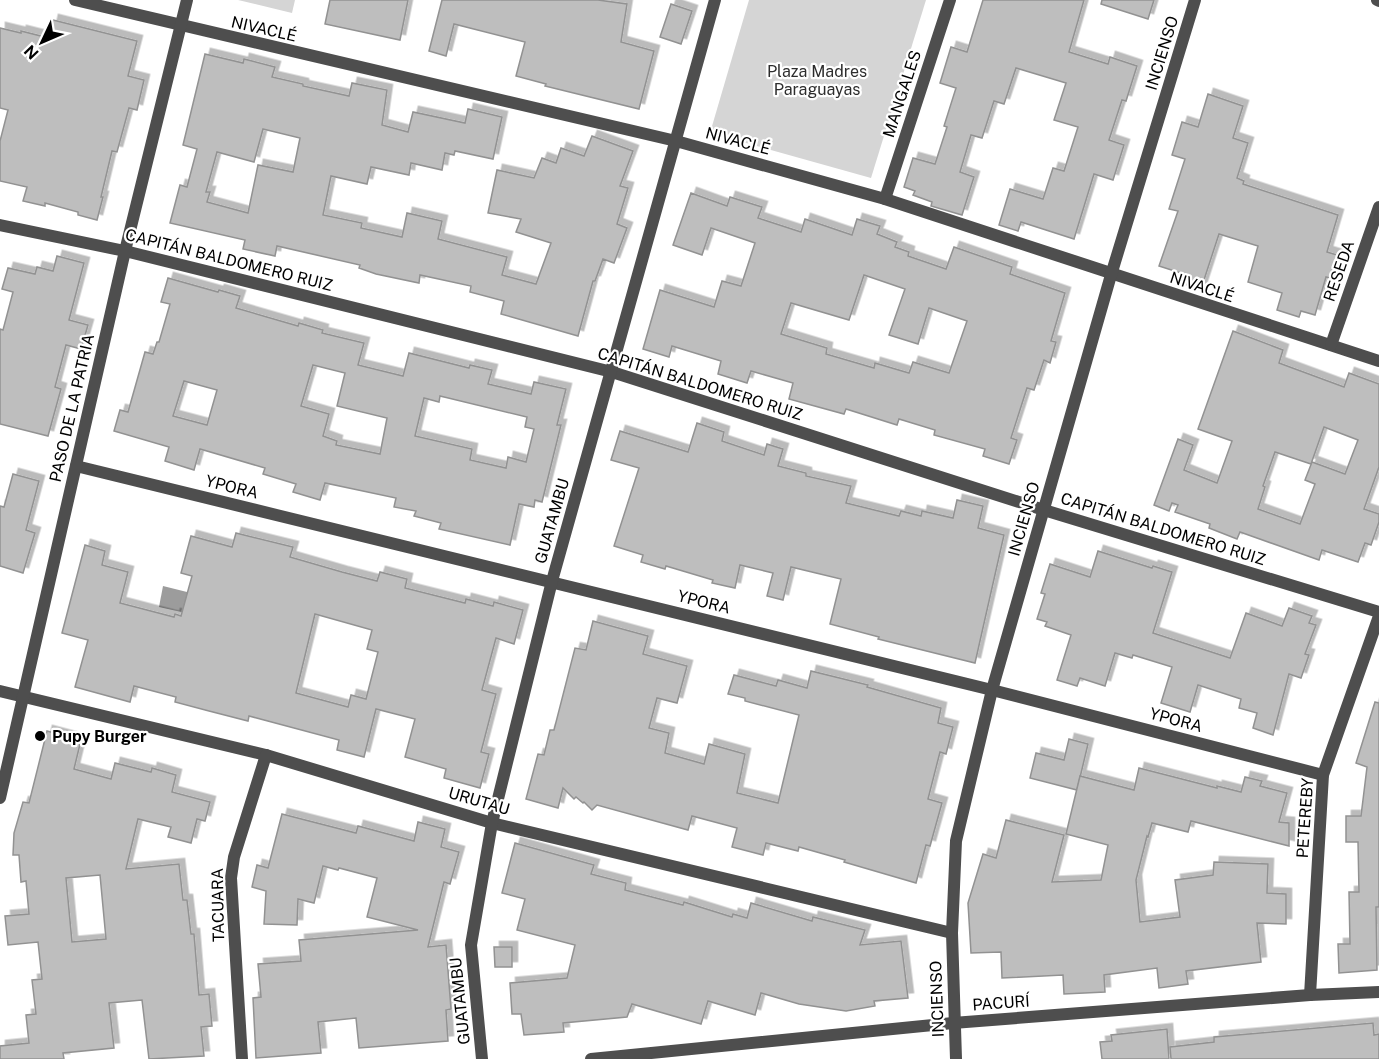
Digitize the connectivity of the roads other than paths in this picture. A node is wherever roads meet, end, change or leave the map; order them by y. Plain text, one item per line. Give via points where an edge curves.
1 (75, 0) edge
2 (187, 0) edge
3 (715, 0) edge
4 (950, 0) edge
5 (1196, 0) edge
6 (181, 26) junction
7 (676, 141) junction
8 (885, 199) junction
9 (1379, 207) edge
10 (0, 225) edge
11 (125, 251) junction
12 (1111, 275) junction
13 (1330, 345) junction
14 (1379, 361) edge
15 (612, 372) junction
16 (76, 466) junction
17 (1044, 510) junction
18 (552, 581) junction
19 (1379, 614) edge
20 (992, 690) junction
21 (0, 691) edge
22 (22, 697) junction
23 (266, 755) junction
24 (1323, 776) junction
25 (0, 798) edge
26 (492, 823) junction
27 (952, 933) junction
28 (1379, 992) edge
29 (1310, 995) junction
30 (954, 1023) junction
31 (242, 1059) edge
32 (482, 1059) edge
33 (591, 1059) edge
34 (956, 1059) edge

1 - 6 street, NIVACLÉ
2 - 6 street, PASO DE LA PATRIA
3 - 7 street, GUATAMBU
4 - 8 street, MANGALES
5 - 12 street, INCIENSO
6 - 7 street, NIVACLÉ
6 - 11 street, PASO DE LA PATRIA
7 - 8 street, NIVACLÉ
7 - 15 street, GUATAMBU
8 - 12 street, NIVACLÉ
9 - 13 street, RESEDA
10 - 11 street, CAPITÁN BALDOMERO RUIZ
11 - 15 street, CAPITÁN BALDOMERO RUIZ
11 - 16 street, PASO DE LA PATRIA
12 - 13 street, NIVACLÉ
12 - 17 street, INCIENSO
13 - 14 street, NIVACLÉ
15 - 17 street, CAPITÁN BALDOMERO RUIZ
15 - 18 street, GUATAMBU
16 - 18 street, YPORA
16 - 22 street, PASO DE LA PATRIA
17 - 19 street, CAPITÁN BALDOMERO RUIZ
17 - 20 street, INCIENSO
18 - 20 street, YPORA
18 - 26 street, GUATAMBU
19 - 24 street, PETEREBY
20 - 24 street, YPORA
20 - 27 street, INCIENSO via 956,841
21 - 22 street, URUTAU
22 - 23 street, URUTAU
22 - 25 street, PASO DE LA PATRIA
23 - 26 street, URUTAU
23 - 31 street, TACUARA via 231,878
24 - 29 street, PETEREBY
26 - 27 street, URUTAU
26 - 32 street, GUATAMBU via 471,945
27 - 30 street, INCIENSO
28 - 29 street, PACURÍ
29 - 30 street, PACURÍ
30 - 33 street, PACURÍ
30 - 34 street, INCIENSO

